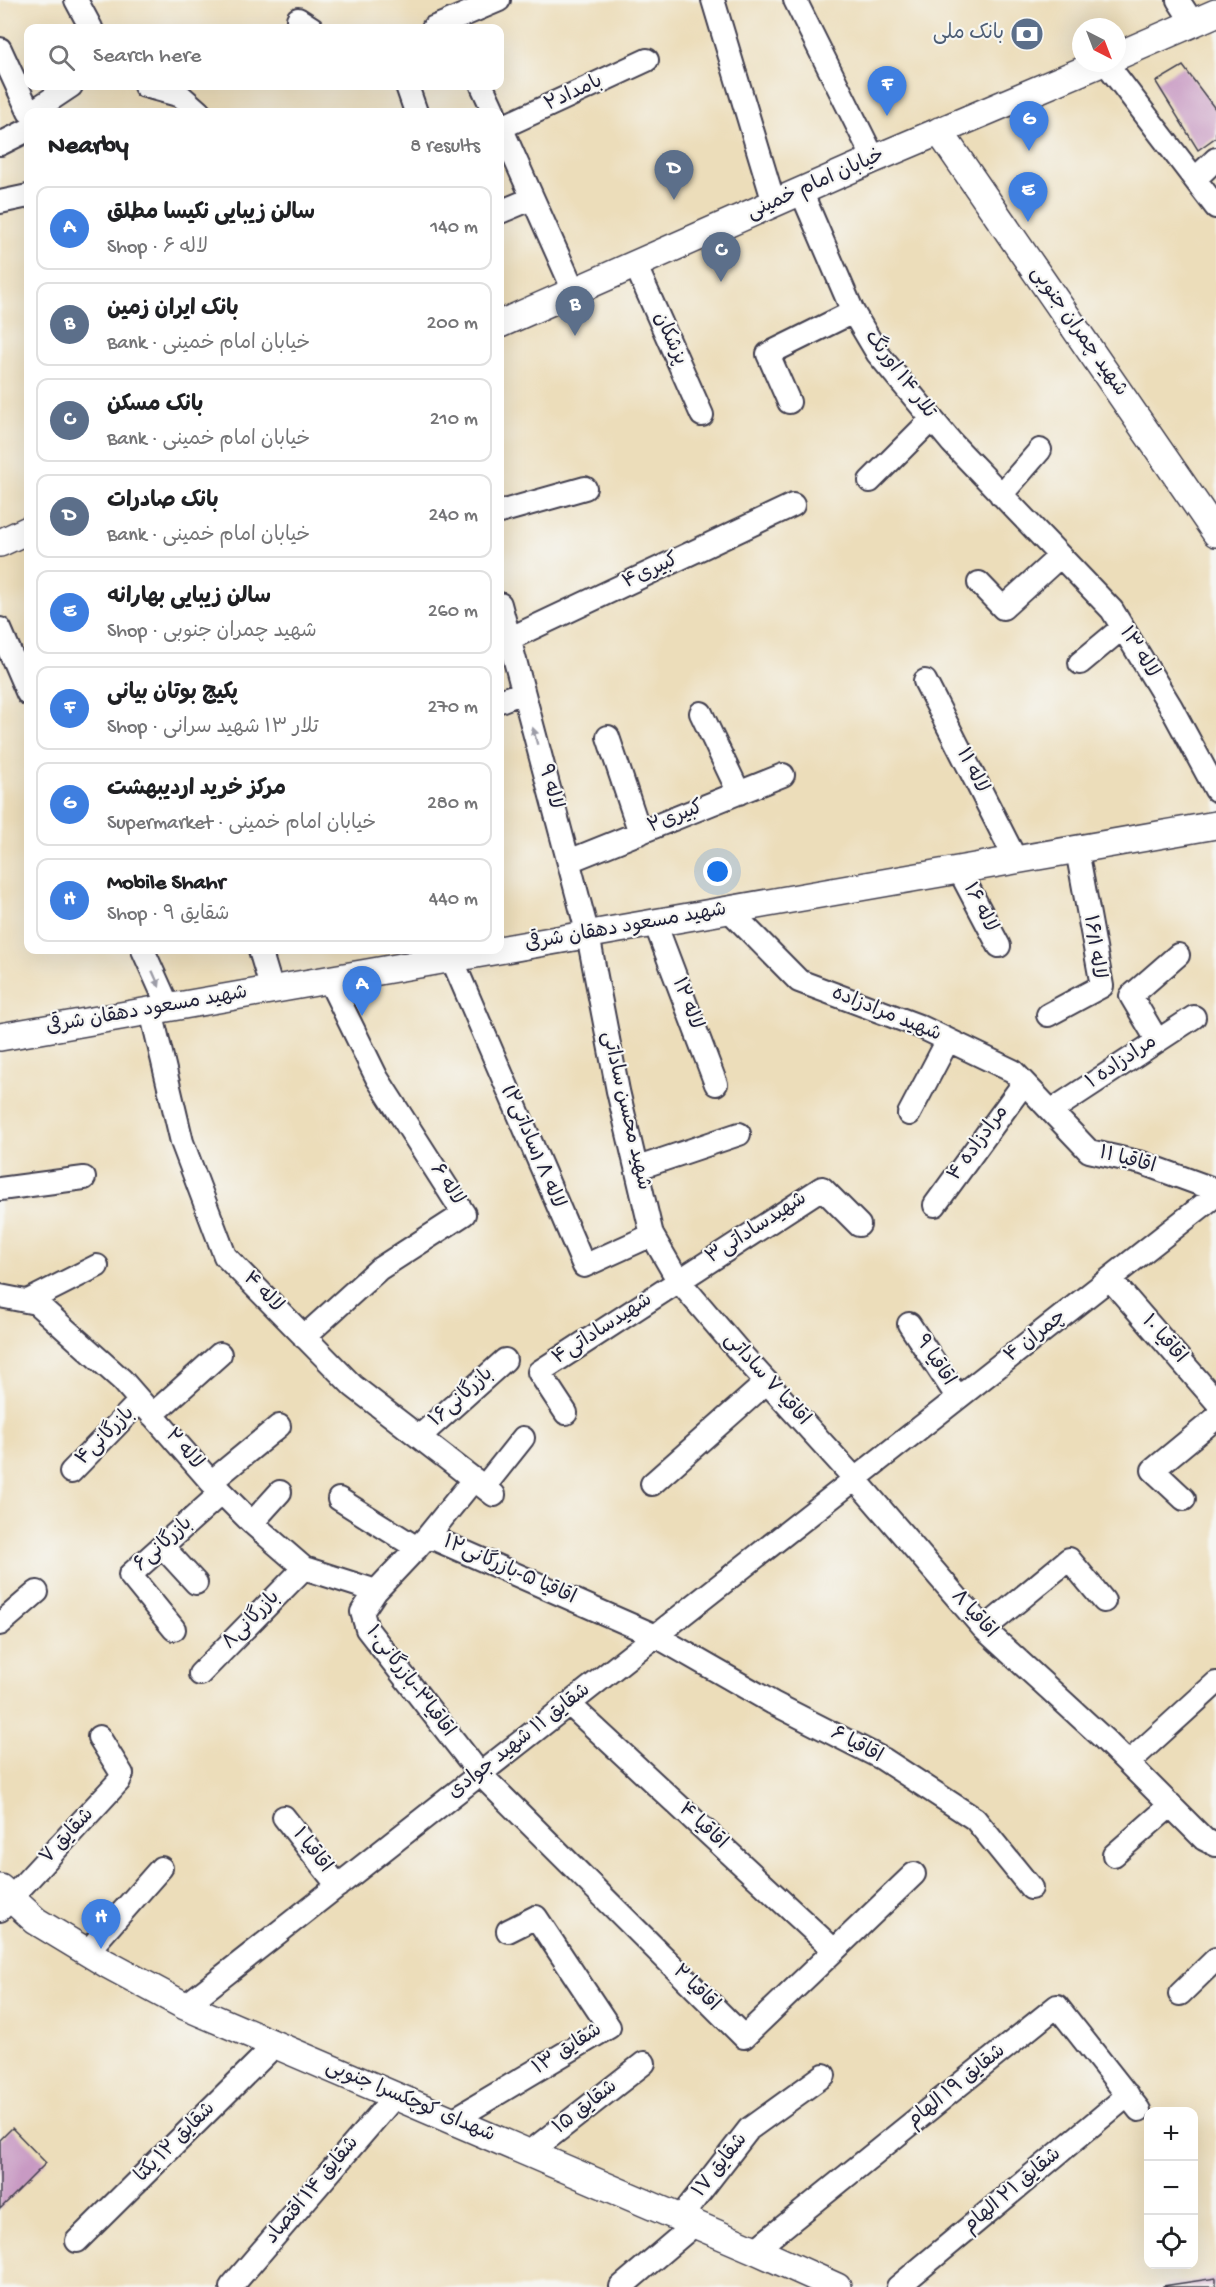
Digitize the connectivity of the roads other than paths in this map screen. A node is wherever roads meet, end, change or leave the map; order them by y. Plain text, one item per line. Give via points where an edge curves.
1 (76, 0) edge
2 (499, 0) edge
3 (713, 0) edge
4 (795, 0) edge
5 (1178, 0) edge
6 (1205, 18) edge
7 (448, 20) edge
8 (89, 24) edge
9 (0, 49) edge
10 (1126, 52) edge
11 (647, 60) dead end
12 (1080, 72) edge
13 (1113, 72) edge
14 (65, 90) edge
15 (408, 90) edge
16 (484, 90) edge
17 (182, 91) edge
18 (29, 108) edge
19 (37, 108) edge
20 (196, 108) edge
21 (415, 108) edge
22 (492, 108) edge
23 (504, 120) edge
24 (939, 131) junction
25 (24, 132) edge
26 (504, 136) edge
27 (0, 144) edge
28 (874, 159) junction
29 (1216, 159) edge
30 (1195, 179) junction
31 (801, 191) junction
32 (24, 197) edge
33 (531, 199) junction
34 (0, 202) edge
35 (774, 203) junction
36 (1216, 207) edge
37 (504, 210) edge
38 (635, 264) junction
39 (574, 291) junction
40 (853, 312) junction
41 (504, 322) edge
42 (789, 402) dead end
43 (702, 415) dead end
44 (933, 419) junction
45 (1040, 450) dead end
46 (870, 481) dead end
47 (585, 488) dead end
48 (1001, 495) junction
49 (793, 505) dead end
50 (504, 511) edge
51 (24, 532) edge
52 (1036, 533) joint
53 (1216, 533) edge
54 (0, 543) edge
55 (1059, 556) junction
56 (979, 582) dead end
57 (504, 620) edge
58 (0, 628) edge
59 (1122, 628) junction
60 (509, 639) junction
61 (1080, 663) dead end
62 (925, 681) dead end
63 (24, 685) edge
64 (523, 692) junction
65 (504, 699) edge
66 (701, 713) dead end
67 (608, 737) dead end
68 (783, 775) dead end
69 (1216, 790) edge
70 (739, 793) junction
71 (1216, 825) edge
72 (640, 833) junction
73 (1077, 850) junction
74 (1016, 860) junction
75 (569, 861) junction
76 (959, 870) junction
77 (729, 910) junction
78 (655, 923) junction
79 (588, 935) junction
80 (999, 946) dead end
81 (504, 947) edge
82 (144, 954) edge
83 (261, 954) edge
84 (1178, 955) dead end
85 (439, 956) edge
86 (329, 980) junction
87 (272, 990) junction
88 (160, 1009) junction
89 (1048, 1015) dead end
90 (1194, 1017) dead end
91 (0, 1037) edge
92 (948, 1040) junction
93 (1156, 1040) junction
94 (1024, 1083) junction
95 (716, 1084) dead end
96 (1051, 1111) junction
97 (909, 1114) dead end
98 (739, 1134) dead end
99 (638, 1168) junction
100 (84, 1178) dead end
101 (0, 1189) edge
102 (1216, 1190) edge
103 (1216, 1195) edge
104 (935, 1205) dead end
105 (859, 1225) dead end
106 (652, 1235) junction
107 (98, 1266) dead end
108 (1110, 1279) junction
109 (678, 1280) junction
110 (0, 1296) edge
111 (28, 1301) junction
112 (909, 1324) dead end
113 (304, 1337) junction
114 (220, 1354) dead end
115 (505, 1360) dead end
116 (767, 1382) junction
117 (958, 1398) junction
118 (1216, 1401) edge
119 (146, 1408) junction
120 (566, 1413) dead end
121 (1216, 1418) edge
122 (279, 1426) dead end
123 (419, 1437) junction
124 (523, 1438) dead end
125 (71, 1472) dead end
126 (855, 1479) junction
127 (652, 1484) dead end
128 (484, 1487) junction
129 (216, 1488) junction
130 (280, 1492) dead end
131 (339, 1499) dead end
132 (1184, 1499) dead end
133 (252, 1523) junction
134 (423, 1542) junction
135 (162, 1546) junction
136 (304, 1568) junction
137 (196, 1583) dead end
138 (376, 1591) junction
139 (38, 1592) dead end
140 (1104, 1601) dead end
141 (2, 1617) edge
142 (174, 1629) dead end
143 (984, 1629) junction
144 (656, 1636) junction
145 (200, 1674) dead end
146 (1216, 1683) edge
147 (569, 1704) junction
148 (99, 1737) dead end
149 (1128, 1763) junction
150 (480, 1774) junction
151 (1171, 1805) junction
152 (284, 1817) dead end
153 (1216, 1845) edge
154 (1114, 1855) dead end
155 (161, 1868) dead end
156 (914, 1874) dead end
157 (338, 1886) junction
158 (1031, 1888) dead end
159 (4, 1899) edge
160 (508, 1931) dead end
161 (834, 1950) junction
162 (87, 1952) junction
163 (1216, 1959) edge
164 (1180, 1994) dead end
165 (185, 2006) junction
166 (275, 2045) junction
167 (644, 2063) dead end
168 (824, 2076) dead end
169 (395, 2096) junction
170 (1134, 2103) joint
171 (453, 2120) junction
172 (529, 2153) junction
173 (688, 2221) junction
174 (77, 2241) dead end
175 (755, 2250) junction
176 (231, 2287) edge
177 (621, 2287) edge
178 (837, 2287) edge
179 (898, 2287) edge

1 - 8 street
2 - 7 street
3 - 35 street
4 - 28 street
5 - 6 street
6 - 10 main road
9 - 18 street
11 - 23 street, بامداد۲
12 - 24 main road, خیابان امام خمینی
13 - 30 street
14 - 19 street
15 - 21 street
16 - 22 street
17 - 20 street
24 - 28 main road, خیابان امام خمینی
24 - 53 main road, شهید چمران جنوبی
25 - 27 street
26 - 33 street
28 - 31 main road, خیابان امام خمینی
29 - 30 street
30 - 36 street
31 - 35 main road, خیابان امام خمینی
31 - 40 street, تلار ۱۴ اورنگ
32 - 34 street
33 - 37 street
33 - 39 street
35 - 38 main road, خیابان امام خمینی
38 - 39 main road, خیابان امام خمینی
38 - 43 street, پزشکان
39 - 41 main road, خیابان امام خمینی
40 - 42 street via 768,354
40 - 44 street, تلار ۱۴ اورنگ via 878,354
44 - 46 street
44 - 48 street, تلار ۱۴ اورنگ
45 - 48 street
47 - 50 street
48 - 52 street, تلار ۱۴ اورنگ
49 - 60 street, کبیری۴
51 - 54 main road
52 - 55 street, لاله ۱۳
55 - 56 street via 1003,608
55 - 59 street, لاله ۱۳ via 1112,610
57 - 60 street, لاله ۹
58 - 63 street
59 - 61 street
59 - 69 street, لاله ۱۳
60 - 64 street, لاله ۹
62 - 74 street, لاله ۱۱
64 - 65 street
75 -> 64 street, لاله ۹
66 - 70 street
67 - 72 street
68 - 70 street, کبیری۲
70 - 72 street, کبیری۲
71 - 73 main road, شهید مسعود دهقان شرقی
72 - 75 street, کبیری۲
73 - 74 main road, شهید مسعود دهقان شرقی
73 - 89 street, لاله ۱۶/۱ via 1102,986
74 - 76 main road, شهید مسعود دهقان شرقی
75 - 79 street, لاله ۹
76 - 77 main road, شهید مسعود دهقان شرقی
76 - 80 street, لاله ۱۶
77 - 78 main road, شهید مسعود دهقان شرقی
77 - 92 street, شهید مرادزاده via 799,981
78 - 79 main road, شهید مسعود دهقان شرقی
78 - 95 street, لاله ۱۲
79 - 81 main road, شهید مسعود دهقان شرقی
79 - 99 street, شهید محسن ساداتی via 618,1091
82 -> 88 street, لاله ۴
83 - 87 street
84 - 93 street via 1131,996
85 - 86 main road, شهید مسعود دهقان شرقی
85 - 106 street, لاله ۸ (ساداتی۲) via 584,1266
86 - 87 main road, شهید مسعود دهقان شرقی
86 - 113 street, لاله ۶ via 377,1078 464,1214 379,1269
87 - 88 main road, شهید مسعود دهقان شرقی
88 - 91 main road, شهید مسعود دهقان شرقی
88 - 113 street, لاله ۴ via 182,1142 225,1256
90 - 93 street, مرادزاده ۱
92 - 94 street, شهید مرادزاده via 1013,1071
92 - 97 street
93 - 96 street, مرادزاده ۱
94 - 96 street, شهید مرادزاده
94 - 104 street, مرادزاده ۴
96 - 102 street, اقاقیا ۱۱ via 1089,1151 1142,1163
98 - 99 street
99 - 106 street, شهید محسن ساداتی
100 - 101 street
103 - 108 street, چمران ۴
105 - 109 street, شهیدساداتی۳ via 822,1188
106 - 109 street, شهید محسن ساداتی
107 - 111 street
108 - 117 street, چمران ۴
108 - 118 street, اقاقیا ۱۰
109 - 116 street, اقاقیا ۷ ساداتی
109 - 120 street, شهیدساداتی۴ via 539,1372
110 - 111 street, لاله ۲
111 - 119 street, لاله ۲ via 36,1303 122,1380
112 - 117 street, اقاقیا ۹
113 - 123 street, لاله ۴ via 353,1386
114 - 119 street, بازرگانی۴
115 - 123 street, بازرگانی۱۶
116 - 126 street, اقاقیا ۷ ساداتی
116 - 127 street
117 - 126 street, چمران ۴
119 - 125 street, بازرگانی۴
119 - 129 street, لاله ۲
121 - 132 street via 1153,1470
122 - 129 street, بازرگانی۶
123 - 128 street, لاله ۴
124 - 128 street, اقاقیا ۵-بازرگانی۱۲
126 - 143 street, اقاقیا ۸
126 - 144 street, شقایق ۱۱ شهید جوادی
128 - 134 street, اقاقیا ۵-بازرگانی۱۲
129 - 133 street, لاله ۲
129 - 135 street, بازرگانی۶
130 - 133 street
131 - 134 street
133 - 136 street, لاله ۲
134 - 138 street, اقاقیا۳-بازرگانی۱۰
134 - 144 street, اقاقیا ۵-بازرگانی۱۲
135 - 137 street
135 - 142 street, بازرگانی۶ via 130,1575
136 - 138 street, لاله ۲
136 - 145 street, بازرگانی۸
138 - 150 street, اقاقیا۳-بازرگانی۱۰ via 362,1612 367,1629
139 - 141 street
140 - 143 street via 1069,1559
143 - 149 street, اقاقیا ۸
144 - 147 street, شقایق ۱۱ شهید جوادی
144 - 158 street, اقاقیا ۶ via 773,1703 883,1759 975,1819
146 - 149 street
147 - 150 street, شقایق ۱۱ شهید جوادی
147 - 161 street, اقاقیا ۴
148 - 159 street, شقایق ۷ via 122,1774 119,1781
149 - 151 street, اقاقیا ۸
150 - 157 street, شقایق ۱۱ شهید جوادی
150 - 161 street, اقاقیا ۲ via 744,2037
151 - 153 street, اقاقیا ۸ via 1204,1839
151 - 154 street
152 - 157 street, اقاقیا ۱
155 - 162 street
156 - 161 street, اقاقیا ۲
157 - 165 street, شقایق ۱۱ شهید جوادی
159 - 162 main road, شهدای کوچکسرا جنوبی
160 - 171 street, شقایق ۱۳ via 536,1917 609,2027
162 - 165 main road, شهدای کوچکسرا جنوبی
163 - 164 street
165 - 166 main road, شهدای کوچکسرا جنوبی
166 - 169 main road, شهدای کوچکسرا جنوبی
166 - 174 street, شقایق ۱۲ یکتا
167 - 172 street, شقایق ۱۵
168 - 173 street, شقایق ۱۷ via 749,2129
169 - 171 main road, شهدای کوچکسرا جنوبی
169 - 176 street, شقایق ۱۴ اقتصاد
170 - 175 street, شقایق ۱۹ الهام via 1058,2007
170 - 179 street, شقایق ۲۱ الهام
171 - 172 main road, شهدای کوچکسرا جنوبی
172 - 173 main road, شهدای کوچکسرا جنوبی
173 - 175 main road, شهدای کوچکسرا جنوبی
173 - 177 street, شقایق ۱۷
175 - 178 main road, شهدای کوچکسرا جنوبی

